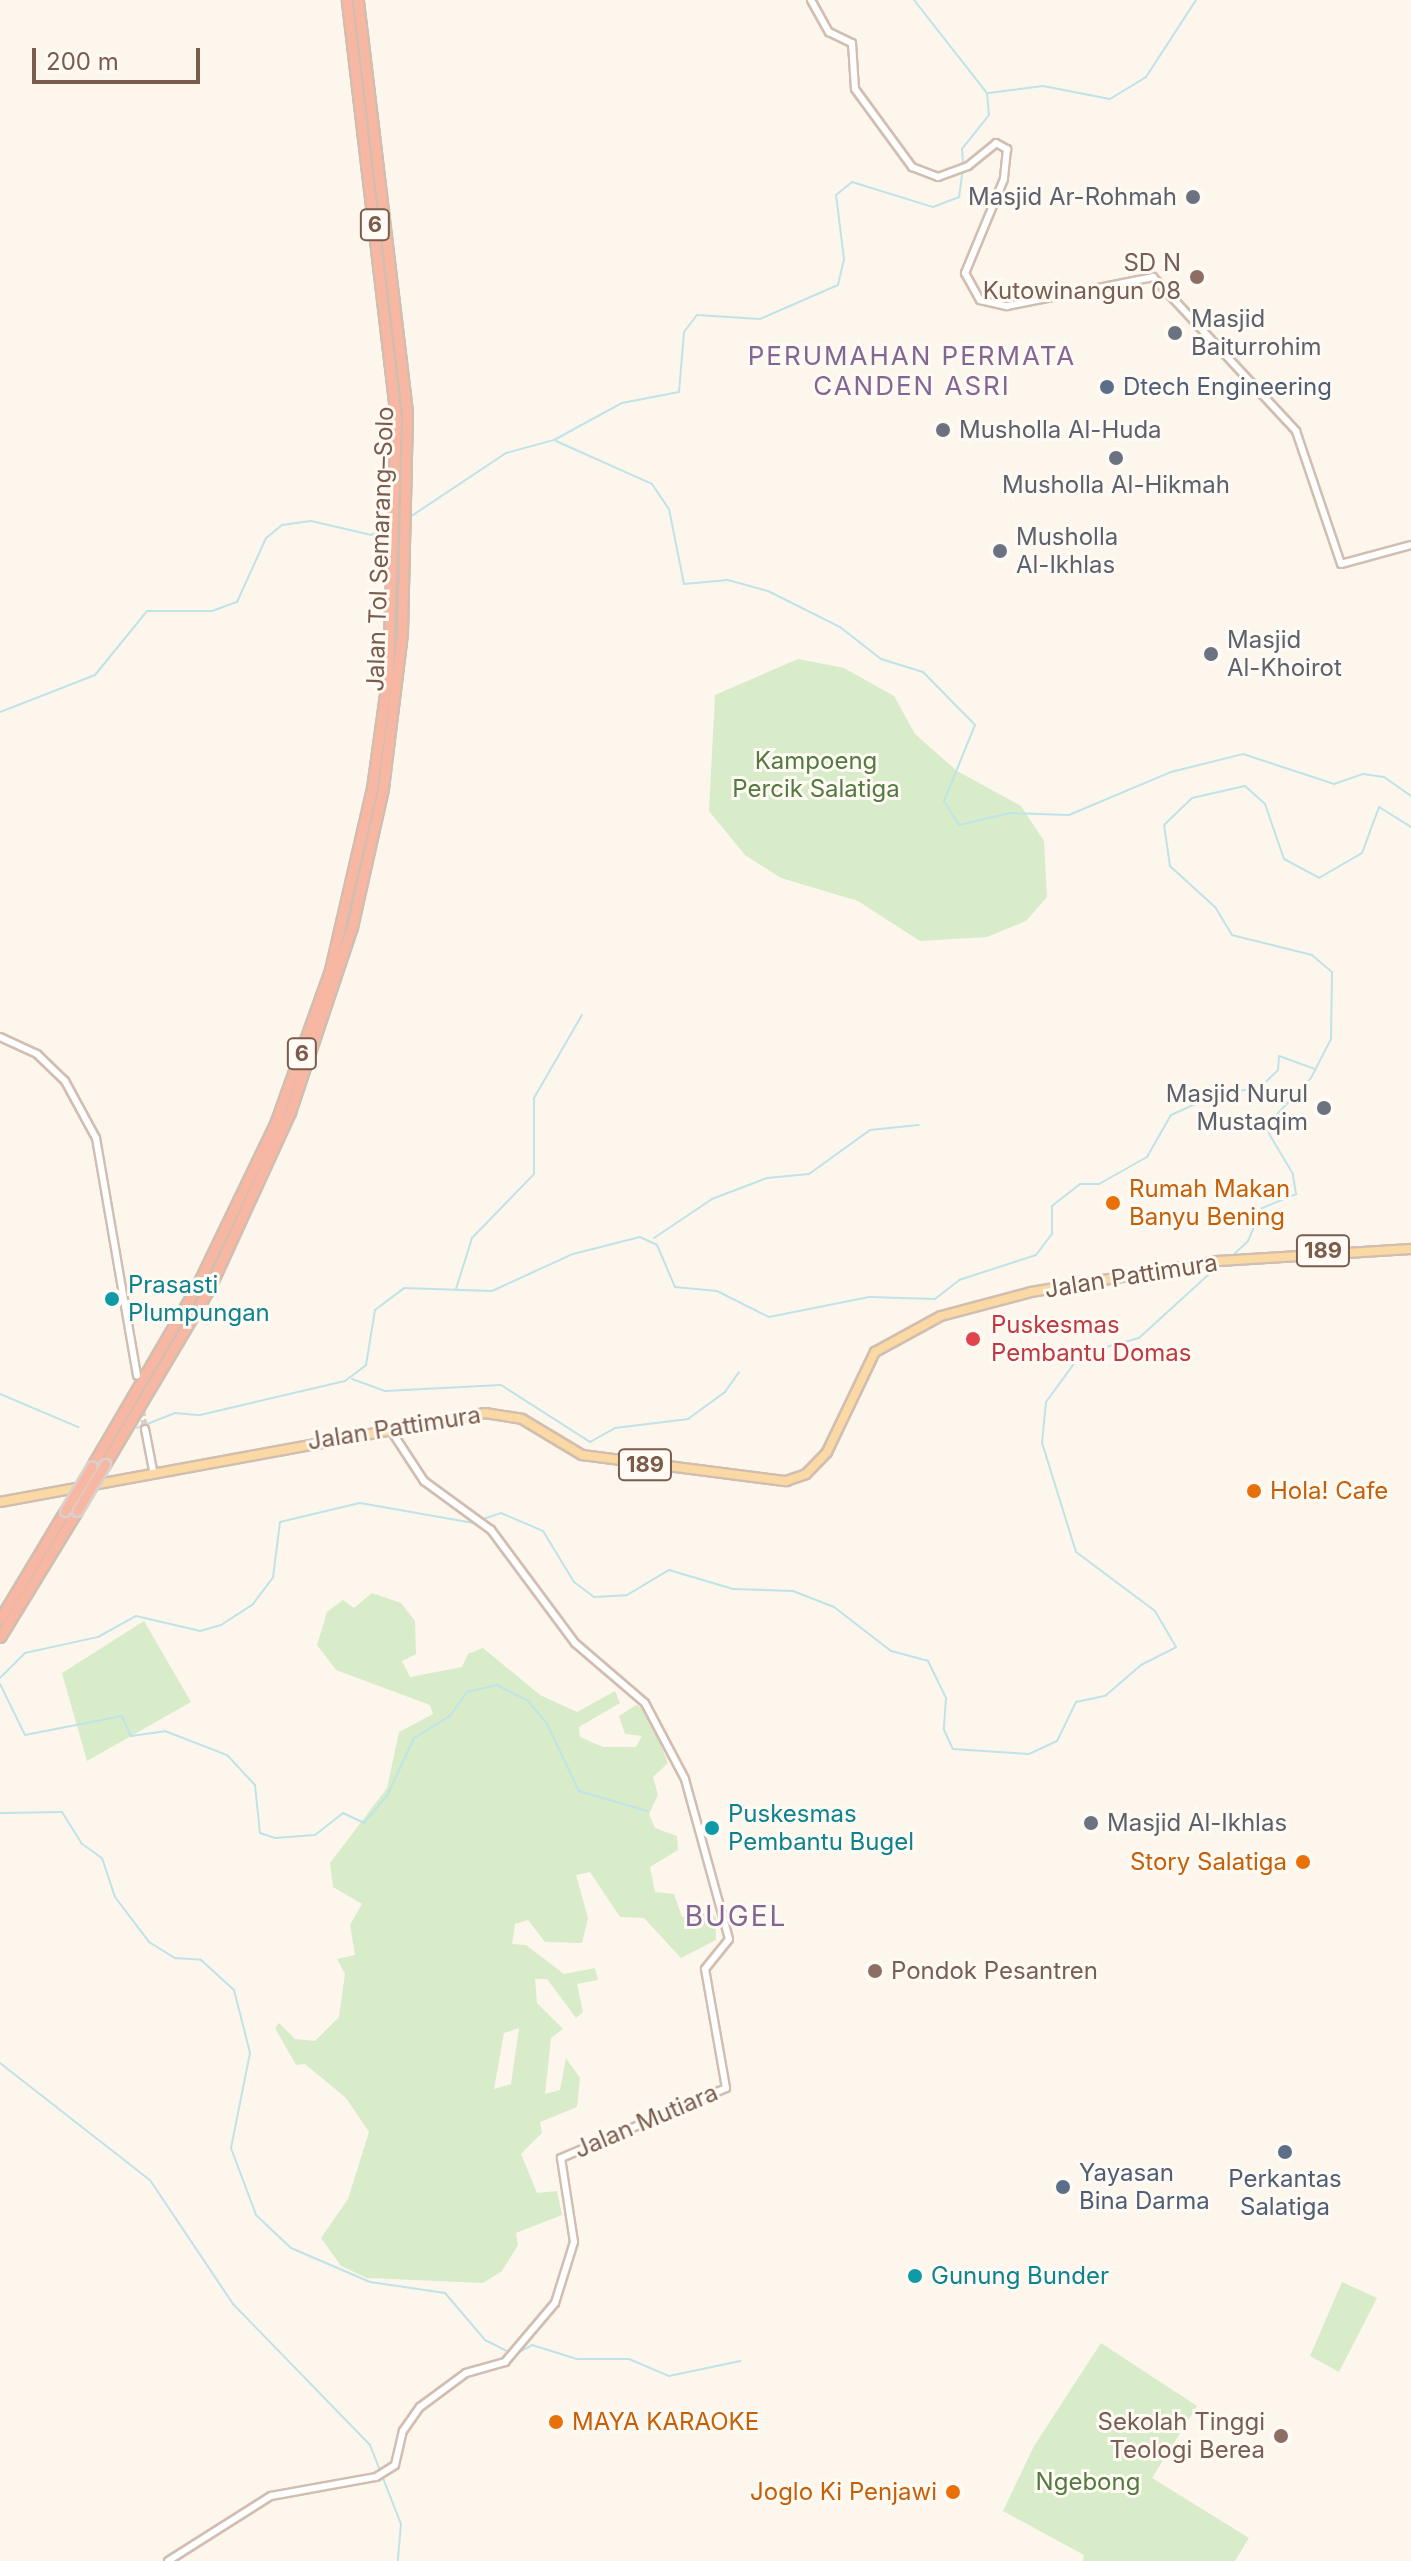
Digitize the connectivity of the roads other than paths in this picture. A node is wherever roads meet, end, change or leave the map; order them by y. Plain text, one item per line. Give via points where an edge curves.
1 (347, 0) edge
2 (358, 0) edge
3 (811, 0) edge
4 (1411, 545) edge
5 (0, 1037) edge
6 (1411, 1249) edge
7 (137, 1375) tunnel mouth
8 (145, 1429) tunnel mouth
9 (390, 1429) junction
10 (153, 1470) junction
11 (0, 1502) edge
12 (0, 1619) edge
13 (0, 1637) edge
14 (168, 2561) edge

1 - 12 highway, Jalan Tol Semarang–Solo / 6, bridge via 391,350 396,450 392,602 372,788 306,1044 233,1215
2 - 13 highway, Jalan Tol Semarang–Solo / 6, bridge via 397,294 407,449 404,602 383,788 322,1025 240,1228
3 - 4 street via 829,32 852,43 852,82 890,146 928,176 948,175 976,162 996,143 1007,149 1004,179 965,273 980,300 1007,306 1153,277 1290,422 1341,564
5 - 7 street via 37,1054 65,1081 100,1148 119,1298
6 - 9 main road, Jalan Pattimura / 189 via 1219,1261 978,1304 899,1334 870,1357 827,1452 806,1474 786,1481 582,1455 505,1413
8 - 10 street
9 - 10 main road, Jalan Pattimura / 189
9 - 14 street, Jalan Mutiara via 424,1481 479,1522 575,1643 645,1703 689,1788 729,1939 705,1969 726,2088 561,2158 574,2242 555,2303 505,2362 466,2373 420,2407 403,2431 395,2465 381,2475 271,2496
10 - 11 main road, Jalan Pattimura / 189

